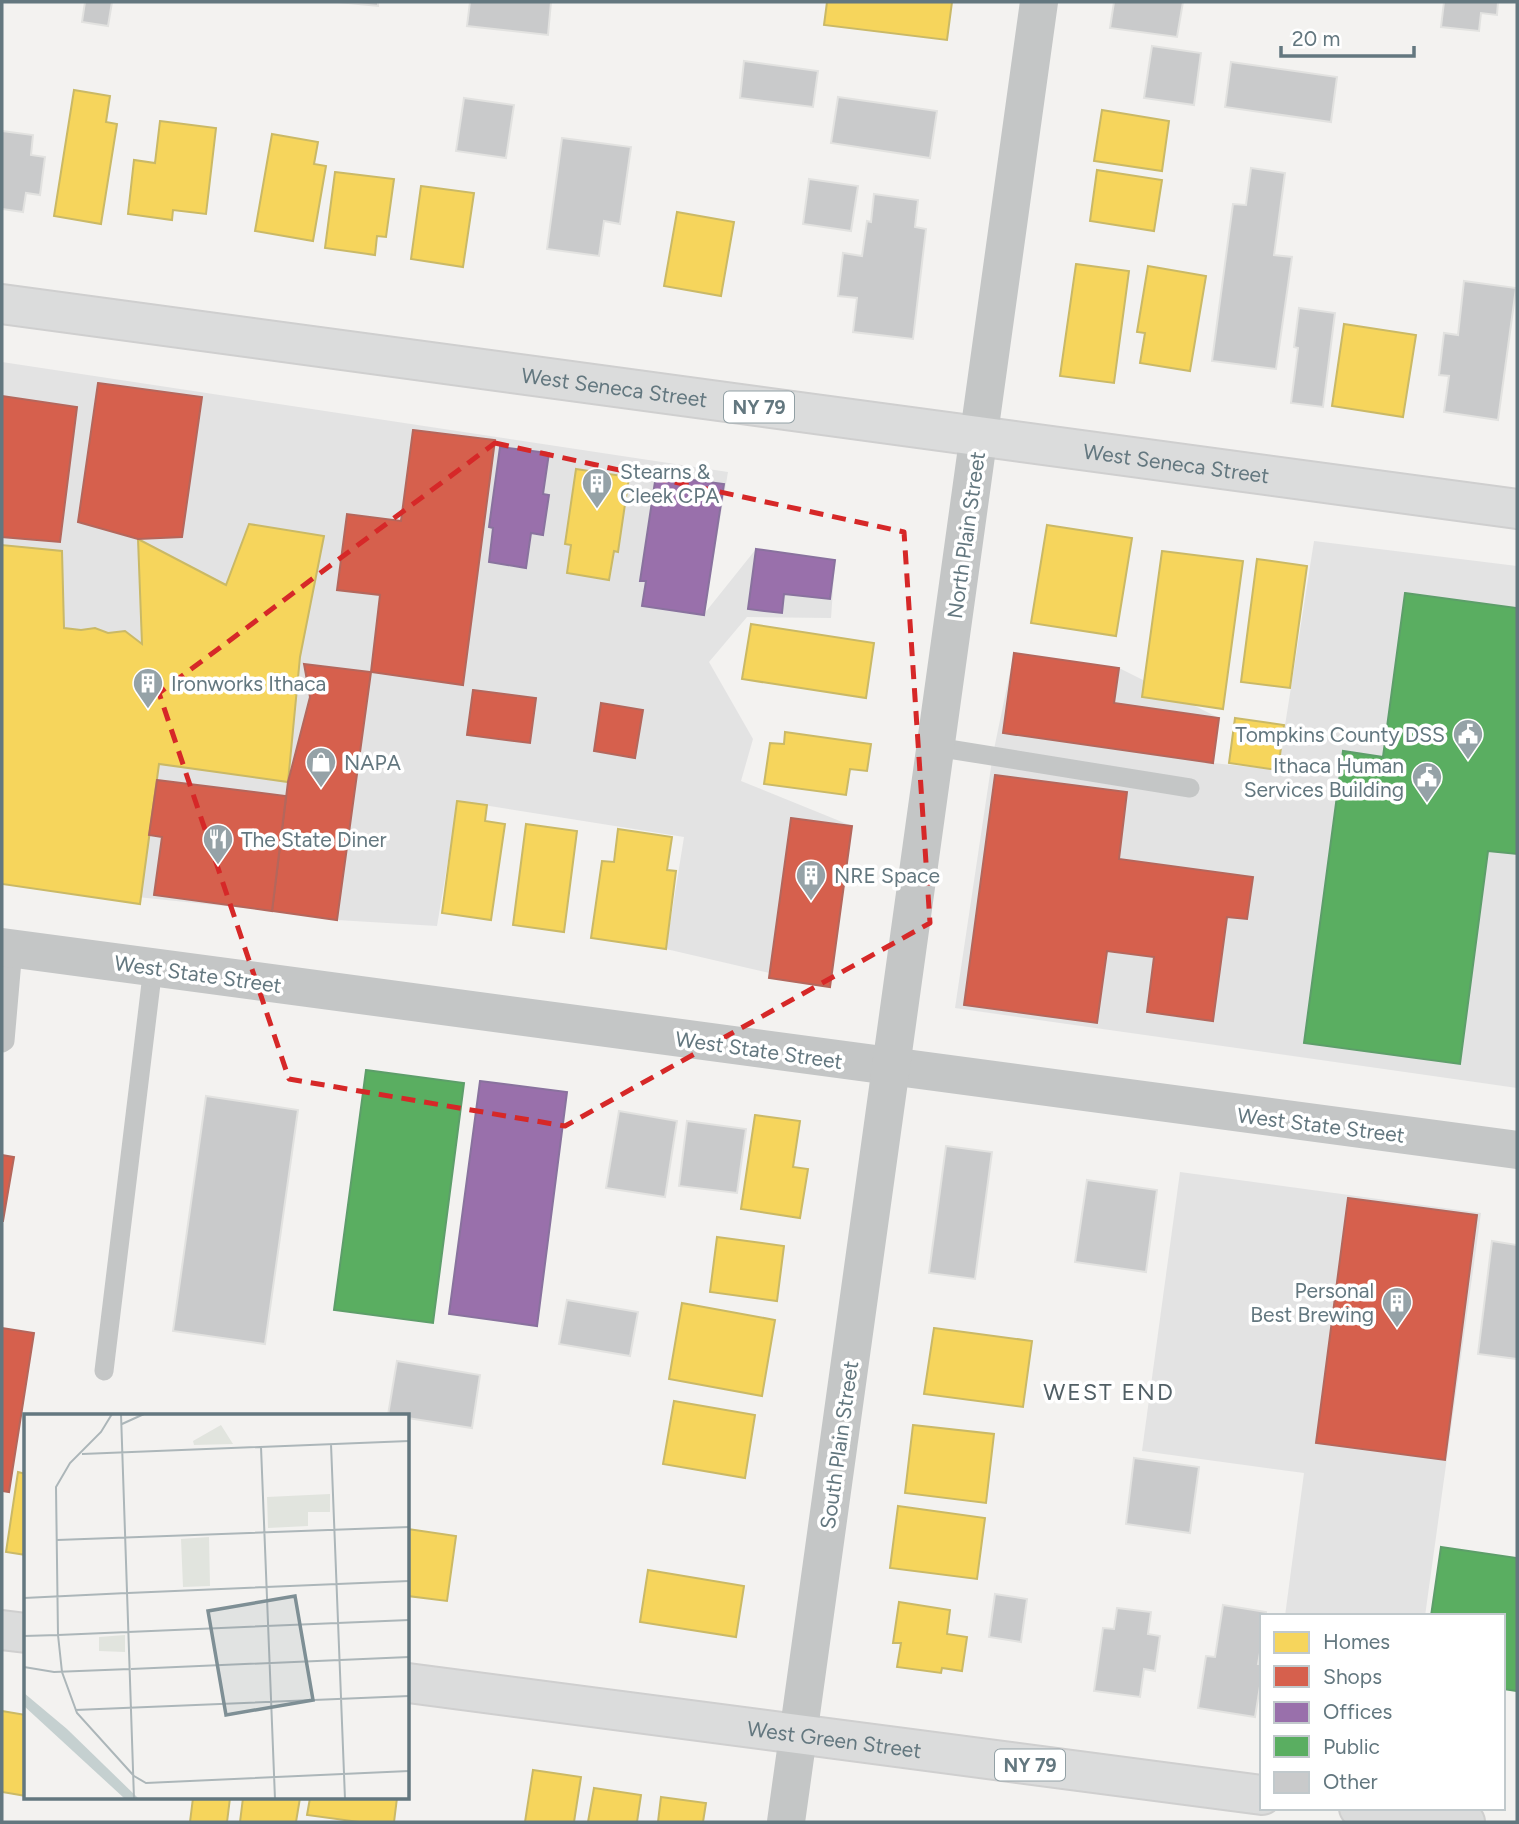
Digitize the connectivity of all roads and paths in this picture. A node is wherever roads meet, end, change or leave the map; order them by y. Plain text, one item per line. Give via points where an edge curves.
1 (1039, 2) edge
2 (2, 304) edge
3 (979, 437) junction
4 (1517, 509) edge
5 (936, 747) junction
6 (1190, 788) dead end
7 (7, 948) edge
8 (153, 967) junction
9 (2, 1043) edge
10 (892, 1068) junction
11 (1517, 1150) edge
12 (104, 1371) dead end
13 (2, 1630) edge
14 (24, 1633) edge
15 (410, 1683) edge
16 (799, 1734) junction
17 (1260, 1796) edge
18 (1374, 1810) edge
19 (786, 1822) edge
20 (1465, 1822) edge

1 - 3 street, North Plain Street
2 - 3 highway, West Seneca Street / NY 79
3 - 4 highway, West Seneca Street / NY 79
3 - 5 street, North Plain Street
5 - 6 lane
5 - 10 street, North Plain Street
7 - 8 street, West State Street
7 - 9 lane via 8,1016
8 - 10 street, West State Street
8 - 12 lane
10 - 11 street, West State Street
10 - 16 street, South Plain Street
13 - 14 highway
15 - 16 highway, West Green Street / NY 79
16 - 17 highway, West Green Street / NY 79
16 - 19 street, South Plain Street
18 - 20 highway

